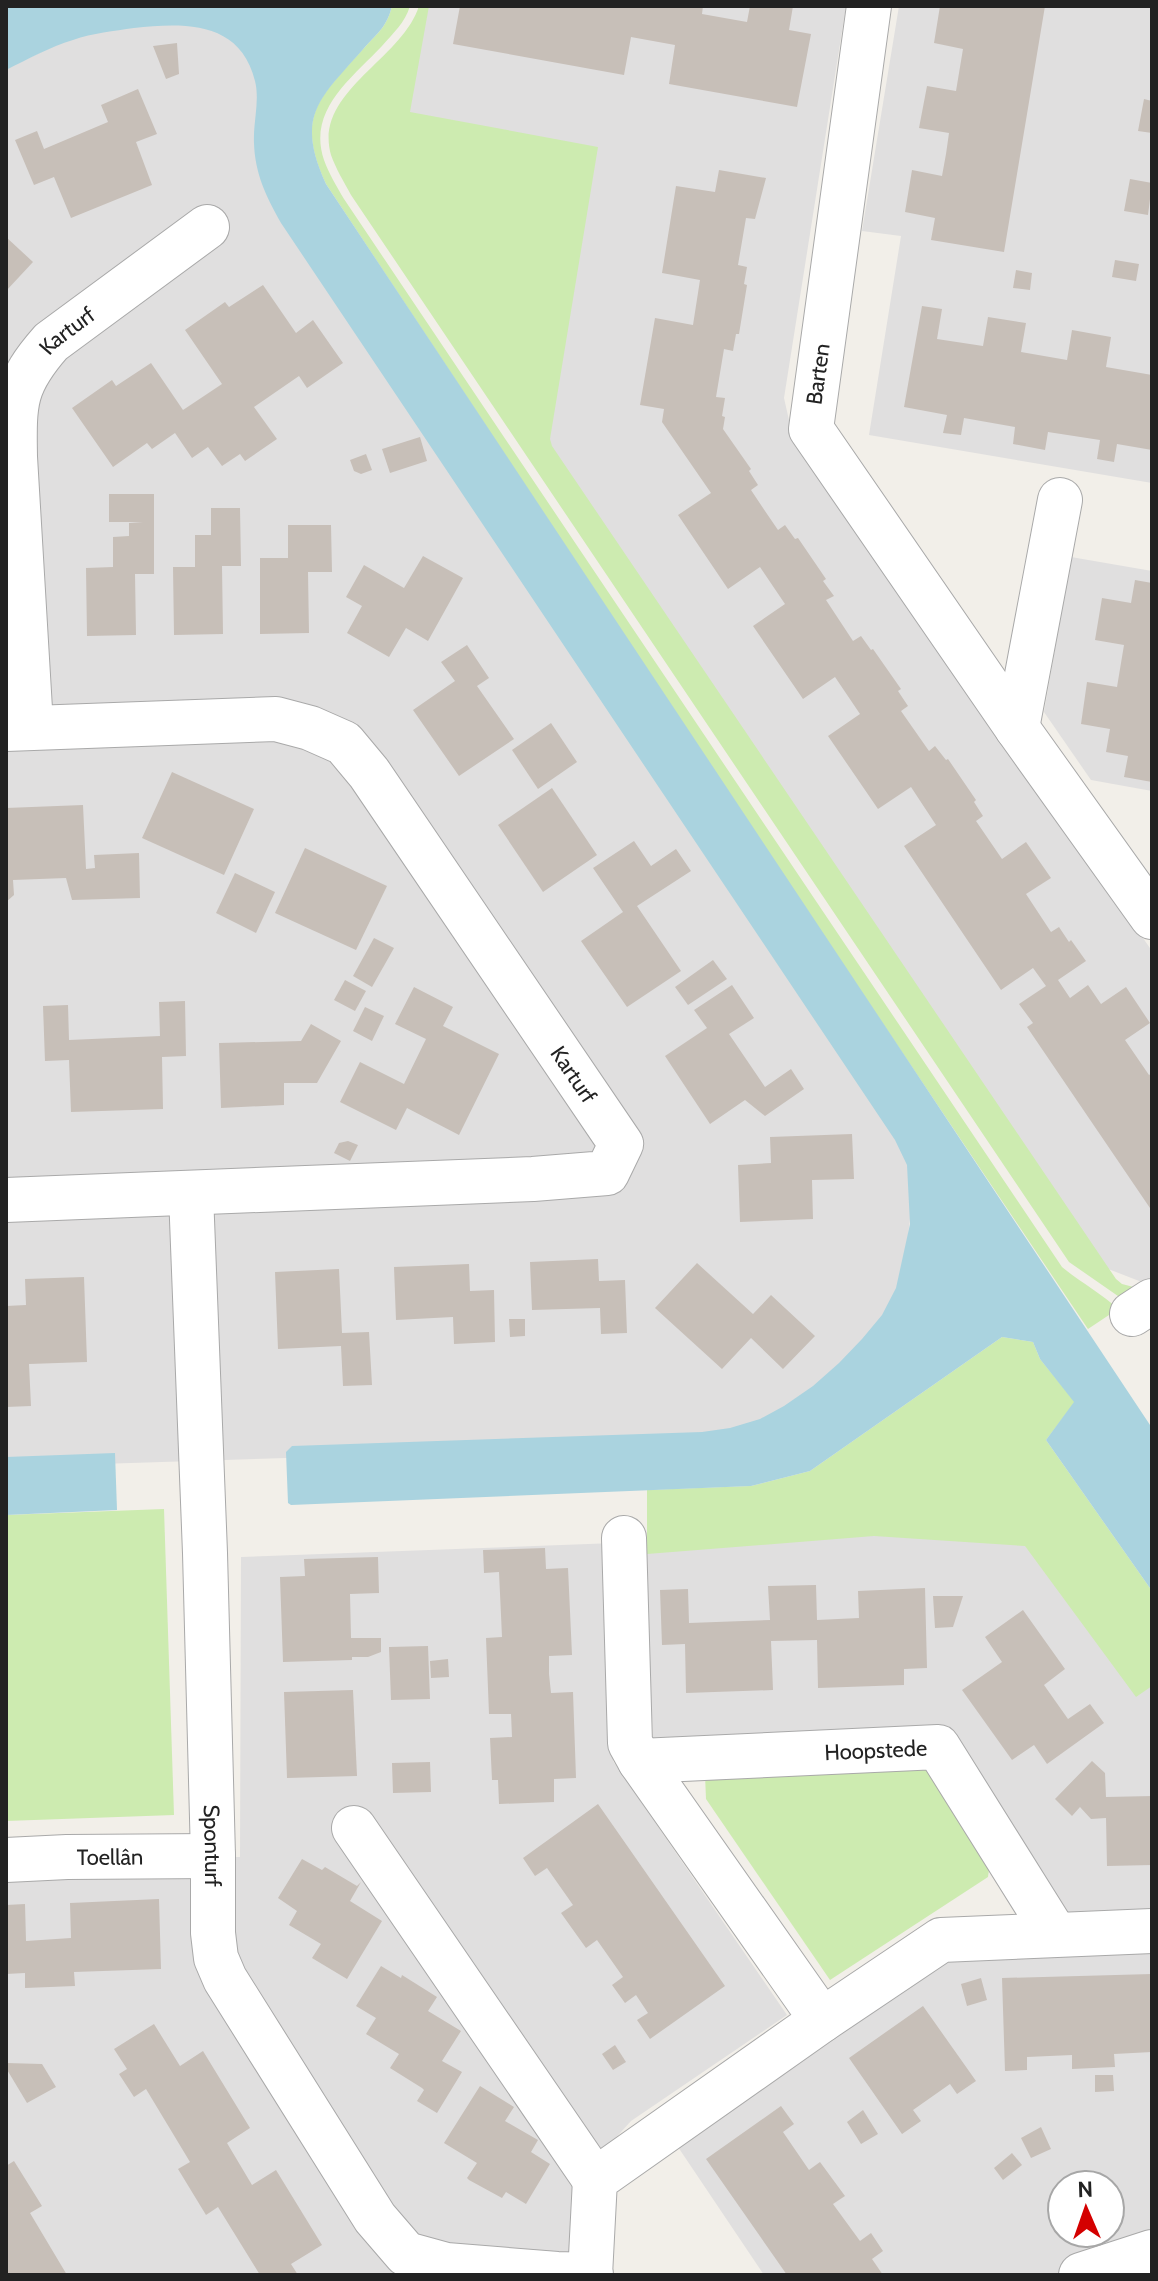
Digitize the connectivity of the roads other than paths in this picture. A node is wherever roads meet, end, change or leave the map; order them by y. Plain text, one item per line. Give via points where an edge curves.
1 (869, 6) edge
2 (207, 227) dead end
3 (1060, 500) dead end
4 (19, 728) edge
5 (1017, 728) junction
6 (1152, 917) edge
7 (191, 1194) junction
8 (6, 1200) edge
9 (624, 1538) dead end
10 (640, 1761) junction
11 (354, 1828) dead end
12 (213, 1856) junction
13 (6, 1860) edge
14 (1152, 1931) edge
15 (1055, 1934) junction
16 (822, 2020) junction
17 (595, 2180) junction
18 (1152, 2252) edge
19 (404, 2265) edge
20 (590, 2275) edge
21 (1081, 2275) edge

1 - 5 street, Barten via 811,429
2 - 4 street, Karturf via 51,342 31,365 19,391 14,417
3 - 5 street
4 - 7 street, Karturf via 276,719 344,743 621,1144 607,1173
5 - 6 street, Barten
7 - 8 street, Karturf
7 - 12 street, Sponturf
9 - 10 street via 630,1743
10 - 15 street, Hoopstede via 938,1747
10 - 16 street
11 - 17 street
12 - 13 street, Toellân
12 - 19 street, Sponturf via 213,1933 225,1979
14 - 15 street
15 - 16 street via 941,1940
16 - 17 street
17 - 20 street
18 - 21 street
19 - 20 street, Sponturf

